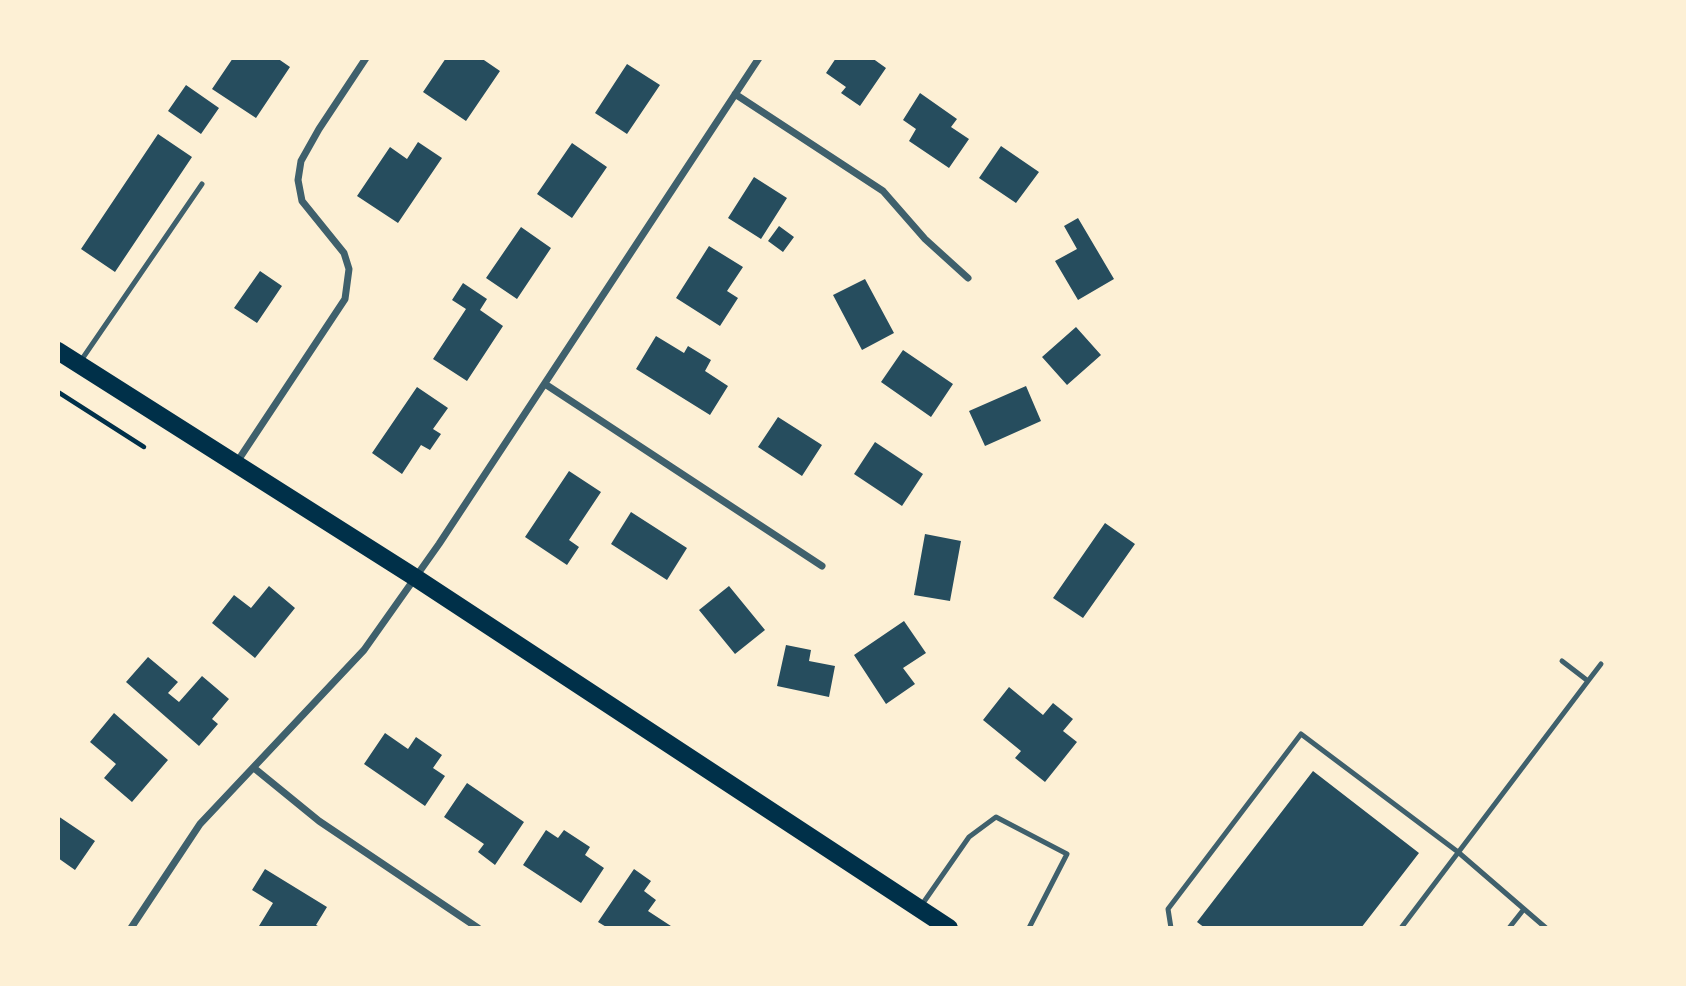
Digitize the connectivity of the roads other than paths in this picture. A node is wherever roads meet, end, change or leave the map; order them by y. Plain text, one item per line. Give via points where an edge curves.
1 (366, 58) edge
2 (758, 58) edge
3 (735, 94) junction
4 (202, 184) dead end
5 (968, 278) dead end
6 (58, 351) edge
7 (78, 364) junction
8 (545, 384) junction
9 (237, 463) junction
10 (822, 566) dead end
11 (416, 578) junction
12 (1562, 661) dead end
13 (1601, 664) dead end
14 (1588, 681) junction
15 (254, 768) junction
16 (1458, 852) junction
17 (919, 909) junction
18 (1524, 909) junction
19 (131, 928) edge
20 (478, 928) edge
21 (949, 928) edge
22 (1029, 928) edge
23 (1171, 928) edge
24 (1401, 928) edge
25 (1509, 928) edge
26 (1546, 928) edge

1 - 9 street via 301,161 298,180 302,201 344,253 349,269 345,299
2 - 3 street
3 - 5 street via 883,191 925,239
3 - 8 street
4 - 7 lane
6 - 7 main road
7 - 9 main road
8 - 10 street
8 - 11 street
9 - 11 main road
11 - 15 street via 365,650
11 - 17 main road
12 - 14 lane
13 - 14 lane
14 - 16 lane
15 - 19 street via 200,824
15 - 20 street via 319,821
16 - 18 lane
16 - 23 lane via 1301,734 1168,909
16 - 24 lane
17 - 21 main road
17 - 22 lane via 969,837 996,817 1067,854
18 - 25 lane
18 - 26 lane

